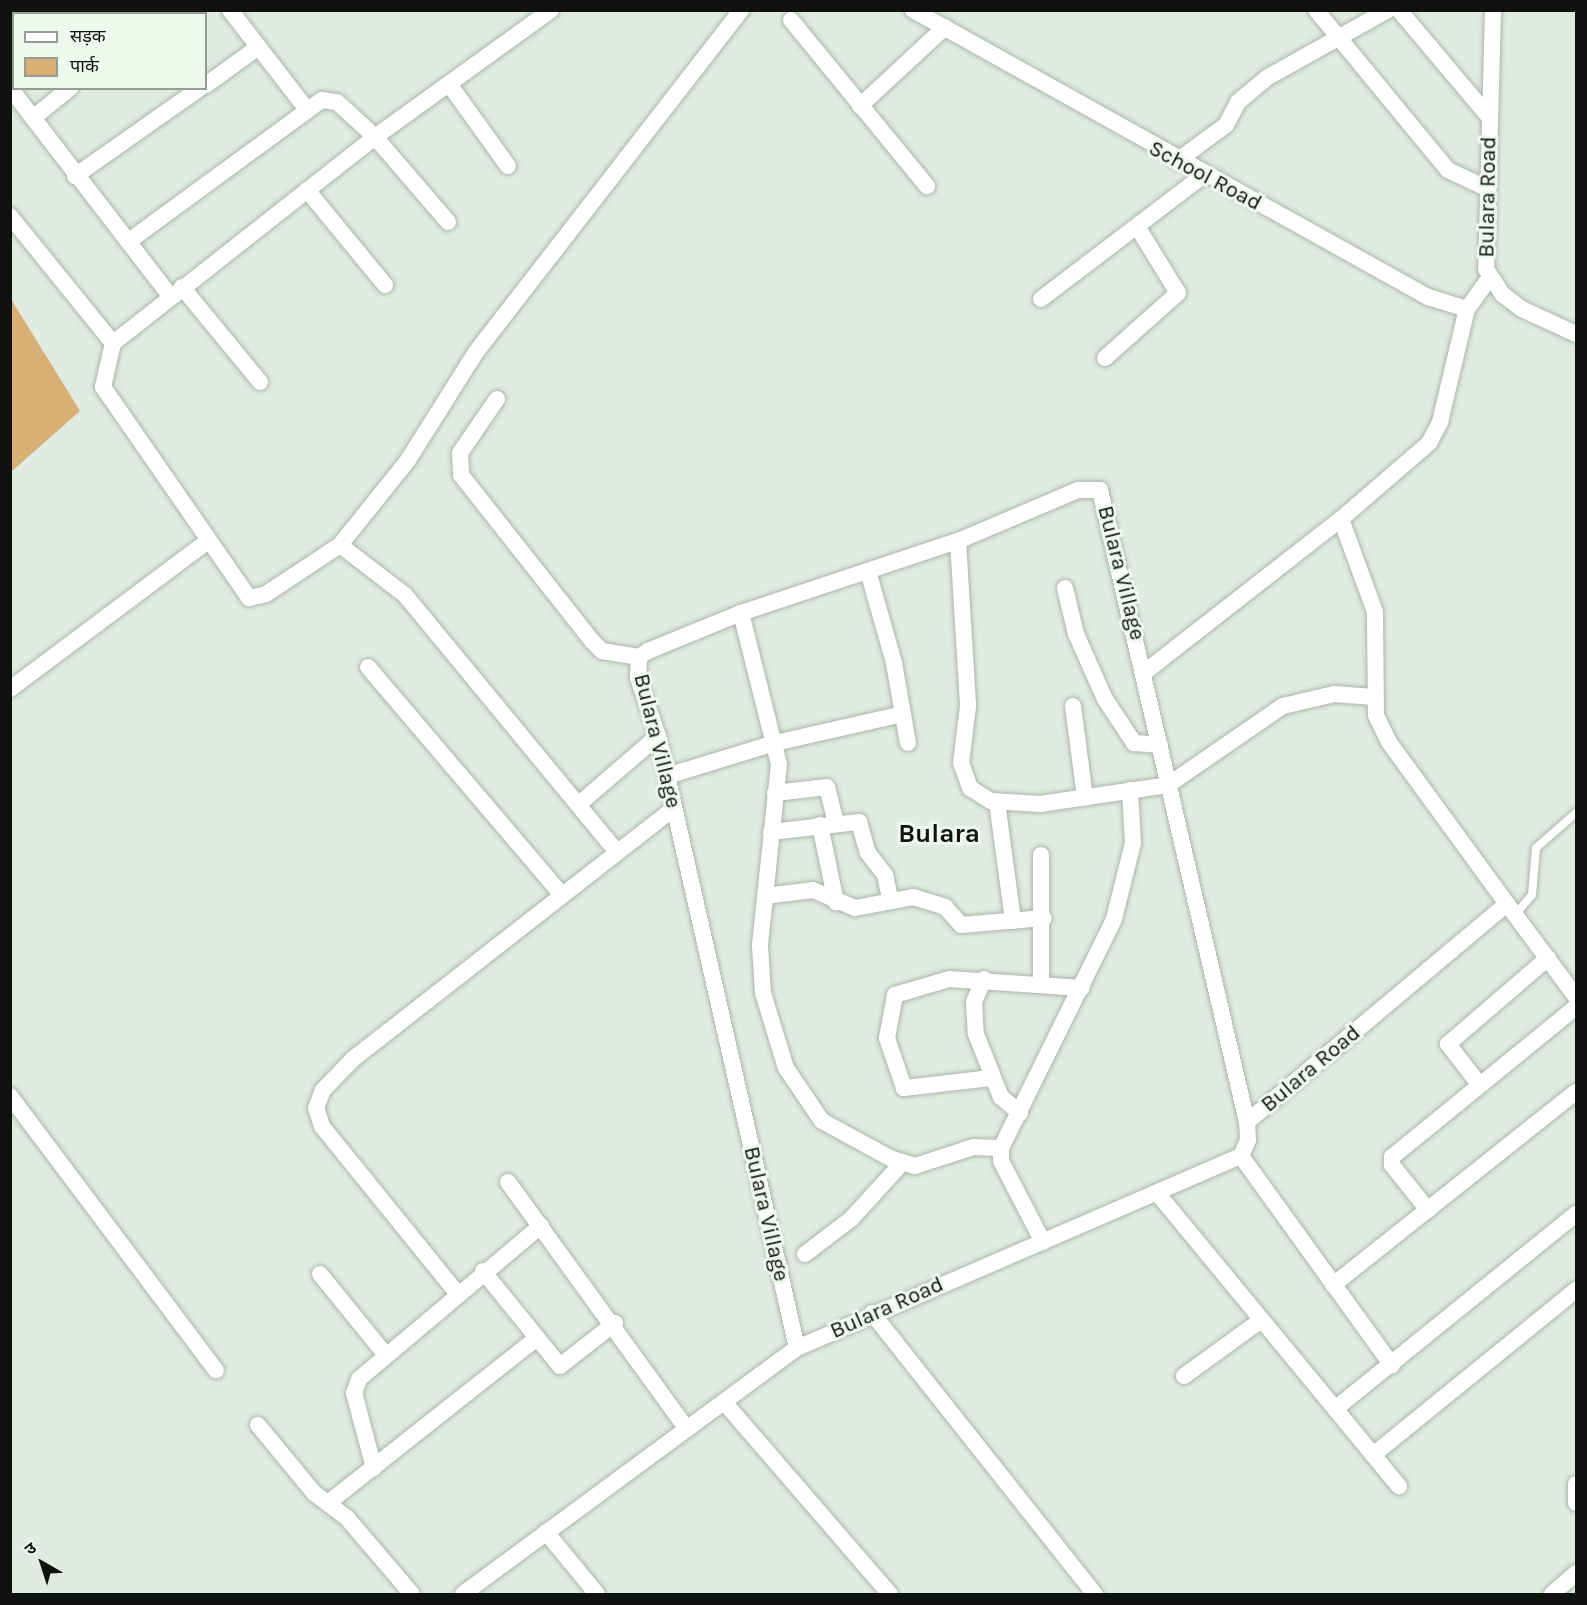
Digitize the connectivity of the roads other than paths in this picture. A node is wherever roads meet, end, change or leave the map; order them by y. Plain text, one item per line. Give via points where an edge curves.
1 (230, 10) edge
2 (551, 10) edge
3 (741, 10) edge
4 (913, 10) edge
5 (1316, 10) edge
6 (1388, 10) edge
7 (1399, 10) edge
8 (1494, 10) edge
9 (791, 20) dead end
10 (945, 27) junction
11 (1337, 39) junction
12 (257, 48) junction
13 (207, 84) edge
14 (449, 84) junction
15 (10, 88) edge
16 (68, 90) edge
17 (197, 90) edge
18 (860, 106) junction
19 (305, 107) junction
20 (33, 118) junction
21 (1490, 118) junction
22 (375, 137) junction
23 (1177, 161) junction
24 (508, 166) dead end
25 (1204, 175) junction
26 (75, 176) junction
27 (927, 186) dead end
28 (1488, 189) junction
29 (308, 190) junction
30 (10, 216) edge
31 (448, 222) dead end
32 (1138, 228) junction
33 (129, 241) junction
34 (1490, 277) junction
35 (385, 285) dead end
36 (176, 291) junction
37 (1041, 299) dead end
38 (1467, 309) junction
39 (1576, 334) edge
40 (113, 343) junction
41 (1105, 358) dead end
42 (260, 382) dead end
43 (497, 399) dead end
44 (1341, 519) junction
45 (208, 542) junction
46 (958, 542) junction
47 (340, 545) junction
48 (867, 572) junction
49 (1065, 588) dead end
50 (741, 614) junction
51 (639, 657) junction
52 (368, 667) dead end
53 (1145, 672) junction
54 (10, 689) edge
55 (1374, 697) junction
56 (1073, 706) dead end
57 (903, 714) junction
58 (658, 735) junction
59 (775, 743) junction
60 (908, 743) dead end
61 (1160, 745) junction
62 (667, 776) junction
63 (1168, 785) junction
64 (1130, 790) junction
65 (775, 793) junction
66 (1086, 797) junction
67 (997, 802) junction
68 (579, 804) junction
69 (674, 808) junction
70 (1576, 813) edge
71 (828, 823) junction
72 (771, 832) junction
73 (617, 852) junction
74 (1041, 855) dead end
75 (562, 894) junction
76 (765, 896) junction
77 (890, 899) junction
78 (836, 902) junction
79 (1511, 910) junction
80 (1044, 918) junction
81 (1013, 921) junction
82 (1548, 958) junction
83 (984, 979) junction
84 (1041, 983) junction
85 (1082, 988) junction
86 (1576, 997) edge
87 (1576, 1007) edge
88 (991, 1078) junction
89 (1479, 1084) junction
90 (1576, 1092) edge
91 (10, 1096) edge
92 (1020, 1113) junction
93 (1247, 1122) junction
94 (1001, 1148) junction
95 (1241, 1156) junction
96 (903, 1162) junction
97 (508, 1182) dead end
98 (1158, 1194) junction
99 (1428, 1210) junction
100 (1576, 1214) edge
101 (541, 1226) junction
102 (1043, 1242) junction
103 (805, 1254) dead end
104 (483, 1271) junction
105 (320, 1274) dead end
106 (1333, 1285) junction
107 (1576, 1290) edge
108 (457, 1293) junction
109 (872, 1313) junction
110 (1261, 1320) junction
111 (615, 1323) junction
112 (536, 1339) junction
113 (797, 1348) junction
114 (385, 1354) junction
115 (1392, 1365) junction
116 (216, 1370) dead end
117 (1184, 1376) dead end
118 (724, 1402) junction
119 (1335, 1409) junction
120 (258, 1425) dead end
121 (687, 1429) junction
122 (1373, 1455) junction
123 (374, 1468) junction
124 (1576, 1484) edge
125 (1399, 1486) dead end
126 (328, 1503) junction
127 (1576, 1503) edge
128 (546, 1532) junction
129 (1576, 1573) edge
130 (412, 1594) edge
131 (463, 1594) edge
132 (597, 1594) edge
133 (890, 1594) edge
134 (1095, 1594) edge
135 (1552, 1594) edge

1 - 12 street
2 - 14 street
3 - 47 street via 476,352 408,460
4 - 10 street, School Road
5 - 11 street
6 - 11 street
7 - 21 street
8 - 21 street, Bulara Road
9 - 18 street
10 - 18 street
10 - 23 street, School Road
11 - 23 street via 1319,44 1252,89 1226,125
11 - 28 street via 1448,170
12 - 13 street
12 - 19 street
14 - 22 street
14 - 24 street
15 - 20 street
16 - 20 street
17 - 26 street
18 - 27 street
19 - 22 street via 322,100 337,102
19 - 33 street
20 - 26 street
21 - 28 street, Bulara Road
22 - 29 street
22 - 31 street
23 - 25 street, School Road
25 - 32 street
25 - 38 street, School Road via 1428,297
26 - 33 street
28 - 34 street, Bulara Road
29 - 35 street
29 - 36 street
30 - 40 street
32 - 37 street
32 - 41 street via 1178,293 1176,300
33 - 36 street
34 - 38 street
34 - 39 street, Bulara Road via 1522,309
36 - 40 street
36 - 42 street
38 - 44 street via 1440,422 1428,443
40 - 45 street via 103,387
43 - 51 street via 460,453 461,475 592,641 602,651
44 - 53 street
44 - 55 street via 1375,612
45 - 47 street via 244,593 258,598
45 - 54 street
46 - 48 street, Bulara Village
46 - 53 street, Bulara Village via 1078,490 1101,490
46 - 67 street via 968,706 961,763 970,788
47 - 68 street via 405,595
48 - 50 street, Bulara Village
48 - 57 street
49 - 61 street via 1076,634 1105,699 1134,743
50 - 51 street, Bulara Village
50 - 59 street
51 - 58 street, Bulara Village via 638,678
52 - 75 street
53 - 61 street
55 - 63 street via 1334,694 1283,706
55 - 79 street via 1389,742
56 - 66 street
57 - 59 street
57 - 60 street
58 - 62 street, Bulara Village
58 - 68 street
59 - 62 street
59 - 65 street
61 - 63 street
62 - 69 street, Bulara Village
63 - 64 street
63 - 93 street
64 - 66 street
64 - 85 street via 1128,876
65 - 71 street via 827,787
65 - 72 street
66 - 67 street
67 - 81 street
68 - 73 street
69 - 73 street
69 - 113 street, Bulara Village
70 - 79 lane via 1536,848 1533,895
71 - 72 street
71 - 77 street via 859,822 868,853 885,875
71 - 78 street
72 - 76 street
73 - 75 street
74 - 80 street
75 - 108 street via 353,1059 323,1090 316,1108 322,1126
76 - 78 street via 803,889
76 - 96 street via 763,993 786,1068 822,1121
77 - 78 street via 855,908
77 - 81 street via 935,901 961,924
79 - 82 street
79 - 93 street, Bulara Road
80 - 81 street
80 - 84 street
82 - 86 street
82 - 89 street via 1452,1037 1449,1049
83 - 84 street
83 - 88 street via 973,1013
83 - 88 street via 949,979 895,995 887,1038 904,1088
84 - 85 street
85 - 92 street
87 - 89 street
88 - 92 street via 1001,1097
89 - 99 street via 1392,1157 1392,1165
90 - 99 street
91 - 116 street
92 - 94 street
93 - 95 street, Bulara Road via 1248,1140
94 - 96 street via 973,1147 928,1164
94 - 102 street via 1001,1161
95 - 98 street, Bulara Road
95 - 106 street
96 - 103 street via 851,1219
97 - 101 street
98 - 102 street, Bulara Road
98 - 110 street
99 - 106 street
100 - 115 street
101 - 104 street
101 - 111 street
102 - 109 street, Bulara Road
104 - 108 street
104 - 112 street
105 - 114 street
106 - 115 street
107 - 122 street
108 - 114 street
109 - 113 street, Bulara Road
109 - 134 street
110 - 117 street
110 - 119 street
111 - 112 street via 560,1366
111 - 121 street
112 - 123 street
113 - 118 street, Bulara Road
114 - 123 street via 359,1379 354,1393
115 - 119 street
118 - 121 street, Bulara Road
118 - 133 street
119 - 122 street
120 - 126 street
121 - 128 street, Bulara Road
122 - 125 street
123 - 126 street
124 - 127 street
126 - 130 street
128 - 131 street, Bulara Road
128 - 132 street
129 - 135 street

